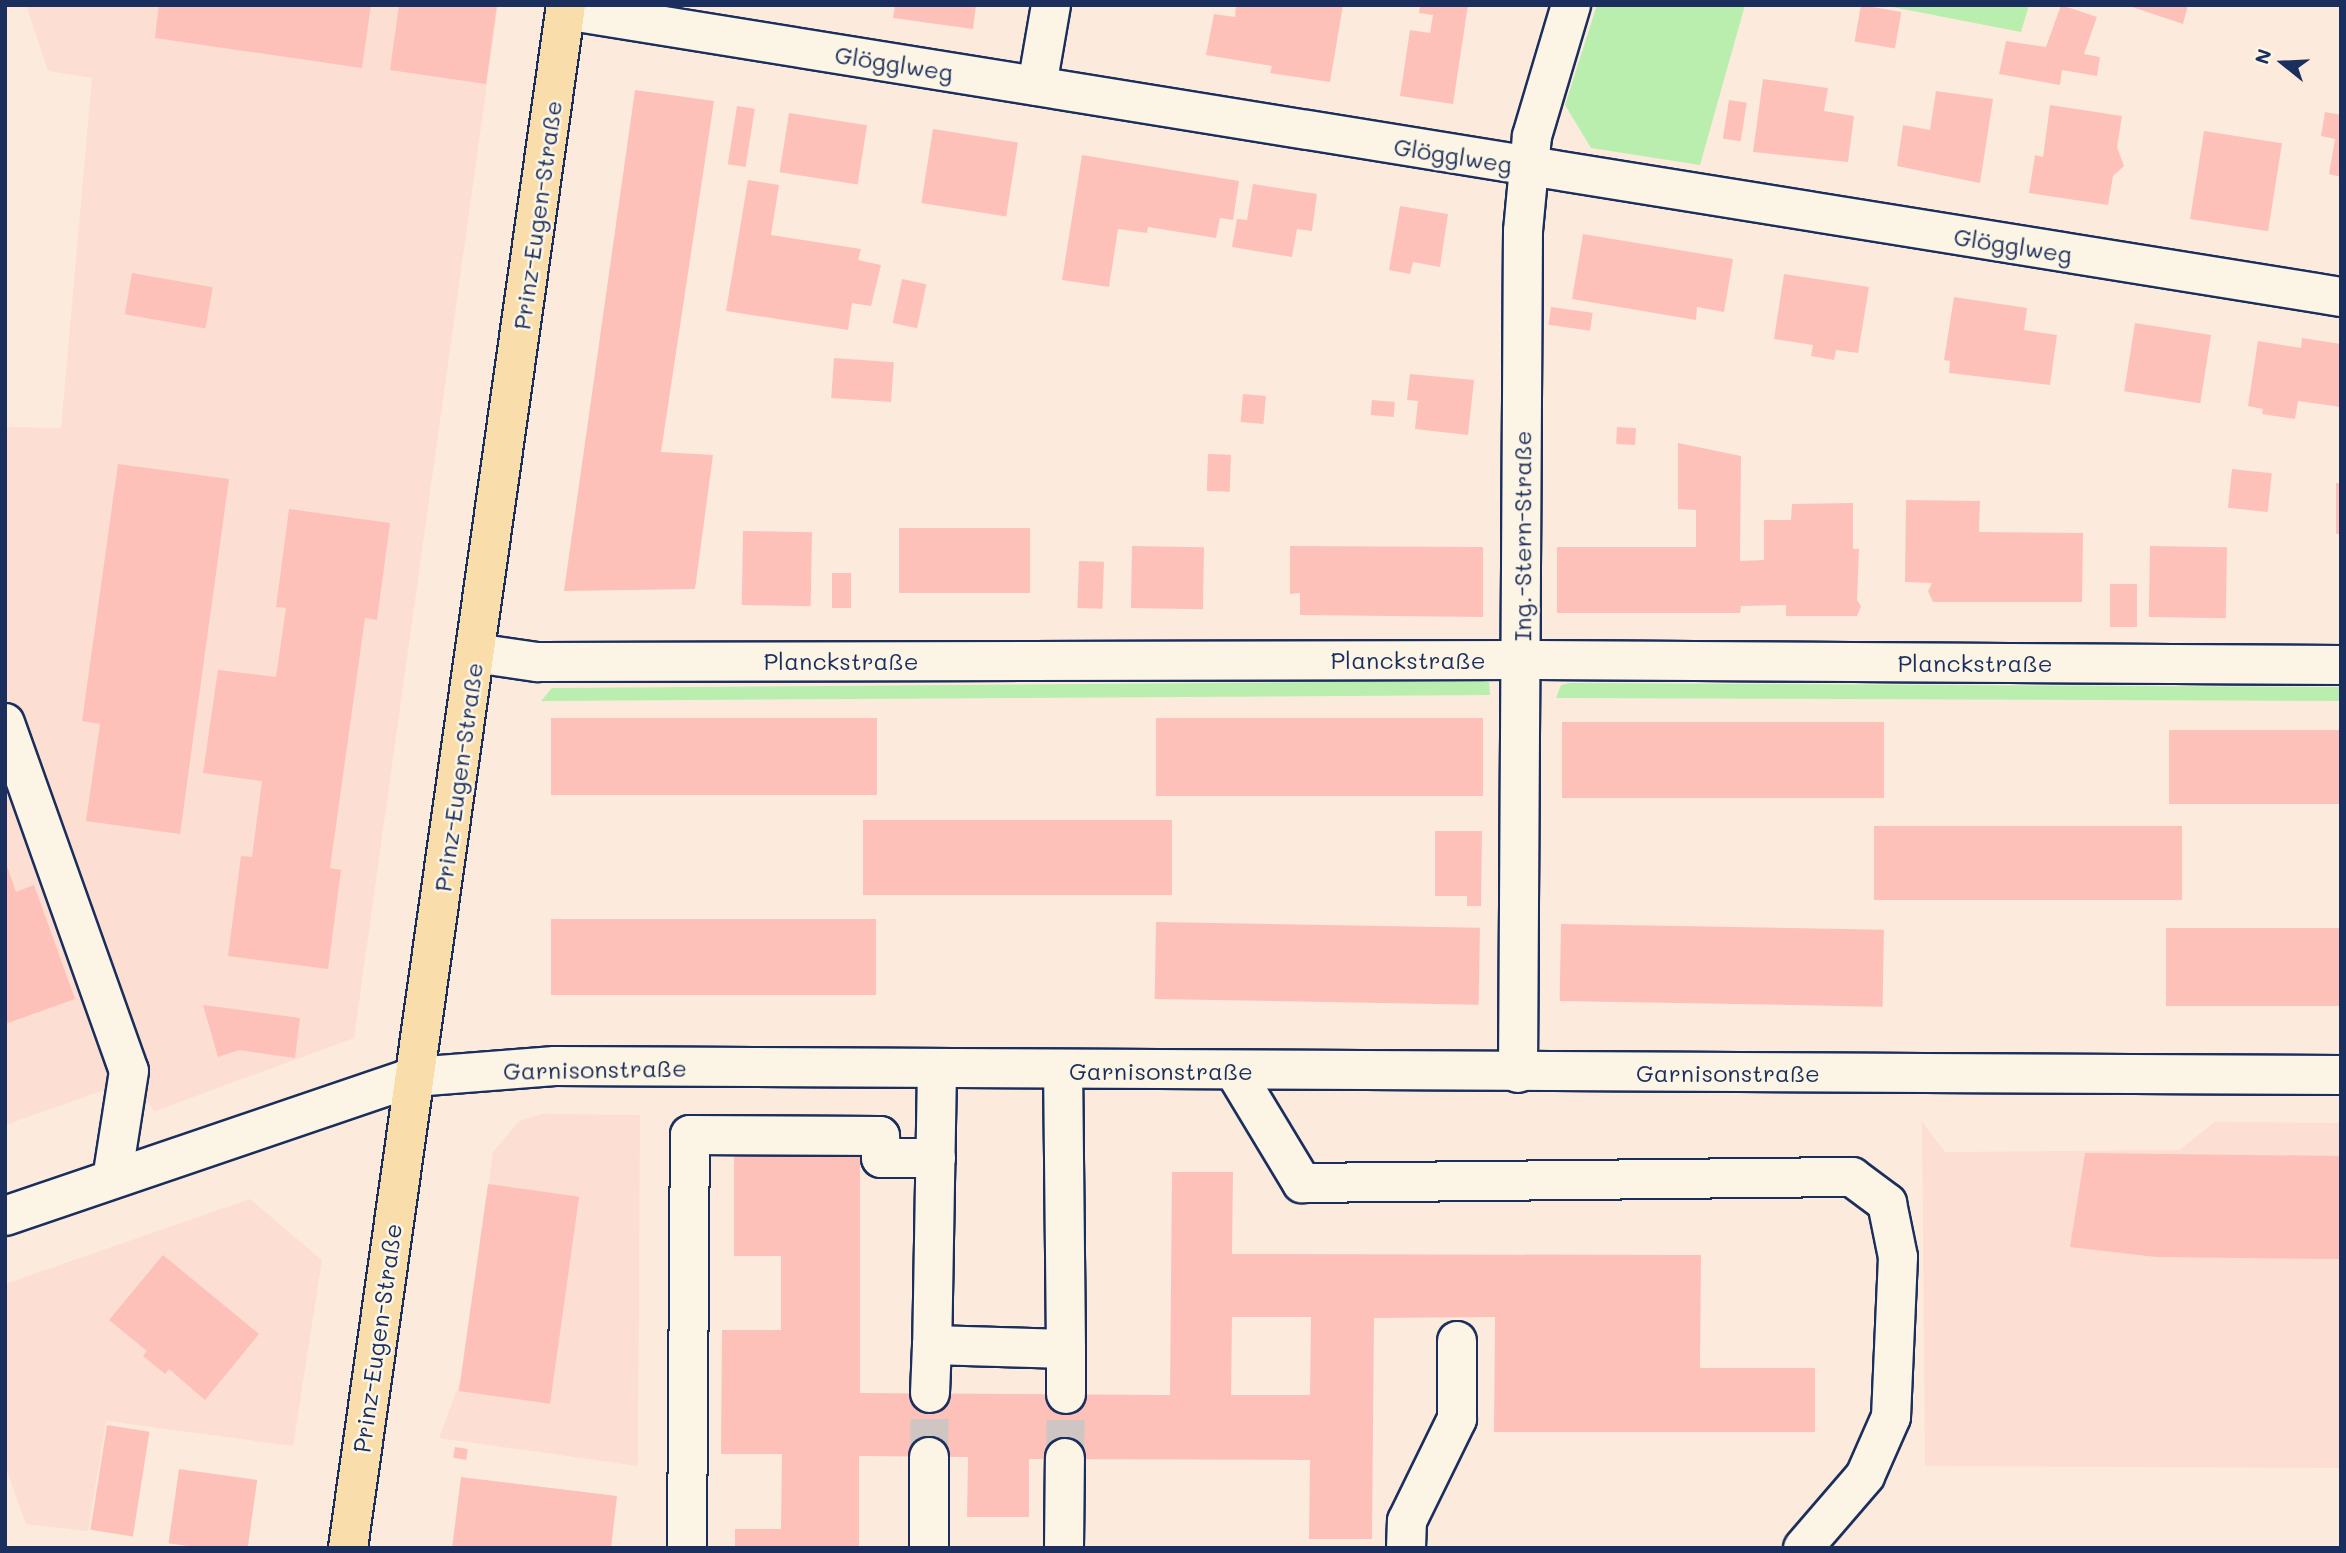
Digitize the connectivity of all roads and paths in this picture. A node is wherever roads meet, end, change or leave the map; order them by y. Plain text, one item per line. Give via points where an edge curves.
1 (1051, 5) edge
2 (1571, 5) edge
3 (566, 8) edge
4 (1037, 86) junction
5 (1527, 167) junction
6 (2341, 297) edge
7 (475, 653) junction
8 (1522, 660) junction
9 (2341, 665) edge
10 (5, 723) edge
11 (937, 1069) junction
12 (1063, 1070) junction
13 (1235, 1072) junction
14 (1518, 1073) junction
15 (2341, 1075) edge
16 (414, 1077) junction
17 (936, 1158) junction
18 (112, 1180) junction
19 (5, 1216) edge
20 (1457, 1341) dead end
21 (932, 1345) junction
22 (1066, 1349) junction
23 (930, 1393) tunnel mouth
24 (1066, 1394) tunnel mouth
25 (929, 1457) tunnel mouth
26 (1065, 1458) tunnel mouth
27 (348, 1548) edge
28 (687, 1548) edge
29 (929, 1548) edge
30 (1064, 1548) edge
31 (1406, 1548) edge
32 (1803, 1548) edge

1 - 4 street
2 - 5 street, Ing.-Stern-Straße via 1539,100
3 - 4 street, Glögglweg
3 - 7 main road, Prinz-Eugen-Straße
4 - 5 street, Glögglweg
5 - 6 street, Glögglweg
5 - 8 street, Ing.-Stern-Straße
7 - 8 street, Planckstraße via 537,662
7 - 16 main road, Prinz-Eugen-Straße
8 - 9 street, Planckstraße
8 - 14 street, Ing.-Stern-Straße
10 - 18 street via 129,1071
11 - 12 street, Garnisonstraße
11 - 16 street, Garnisonstraße via 555,1066
11 - 17 street
12 - 13 street, Garnisonstraße
12 - 22 street
13 - 14 street, Garnisonstraße
13 - 32 street via 1303,1183 1852,1177 1887,1203 1898,1258 1891,1417 1864,1476
14 - 15 street, Garnisonstraße
16 - 18 street, Garnisonstraße
16 - 27 main road, Prinz-Eugen-Straße
17 - 21 street
17 - 28 street via 881,1158 880,1136 690,1135
18 - 19 street, Garnisonstraße
20 - 31 street via 1457,1419 1407,1521
21 - 22 street
21 - 23 street
22 - 24 street
25 - 29 street
26 - 30 street

